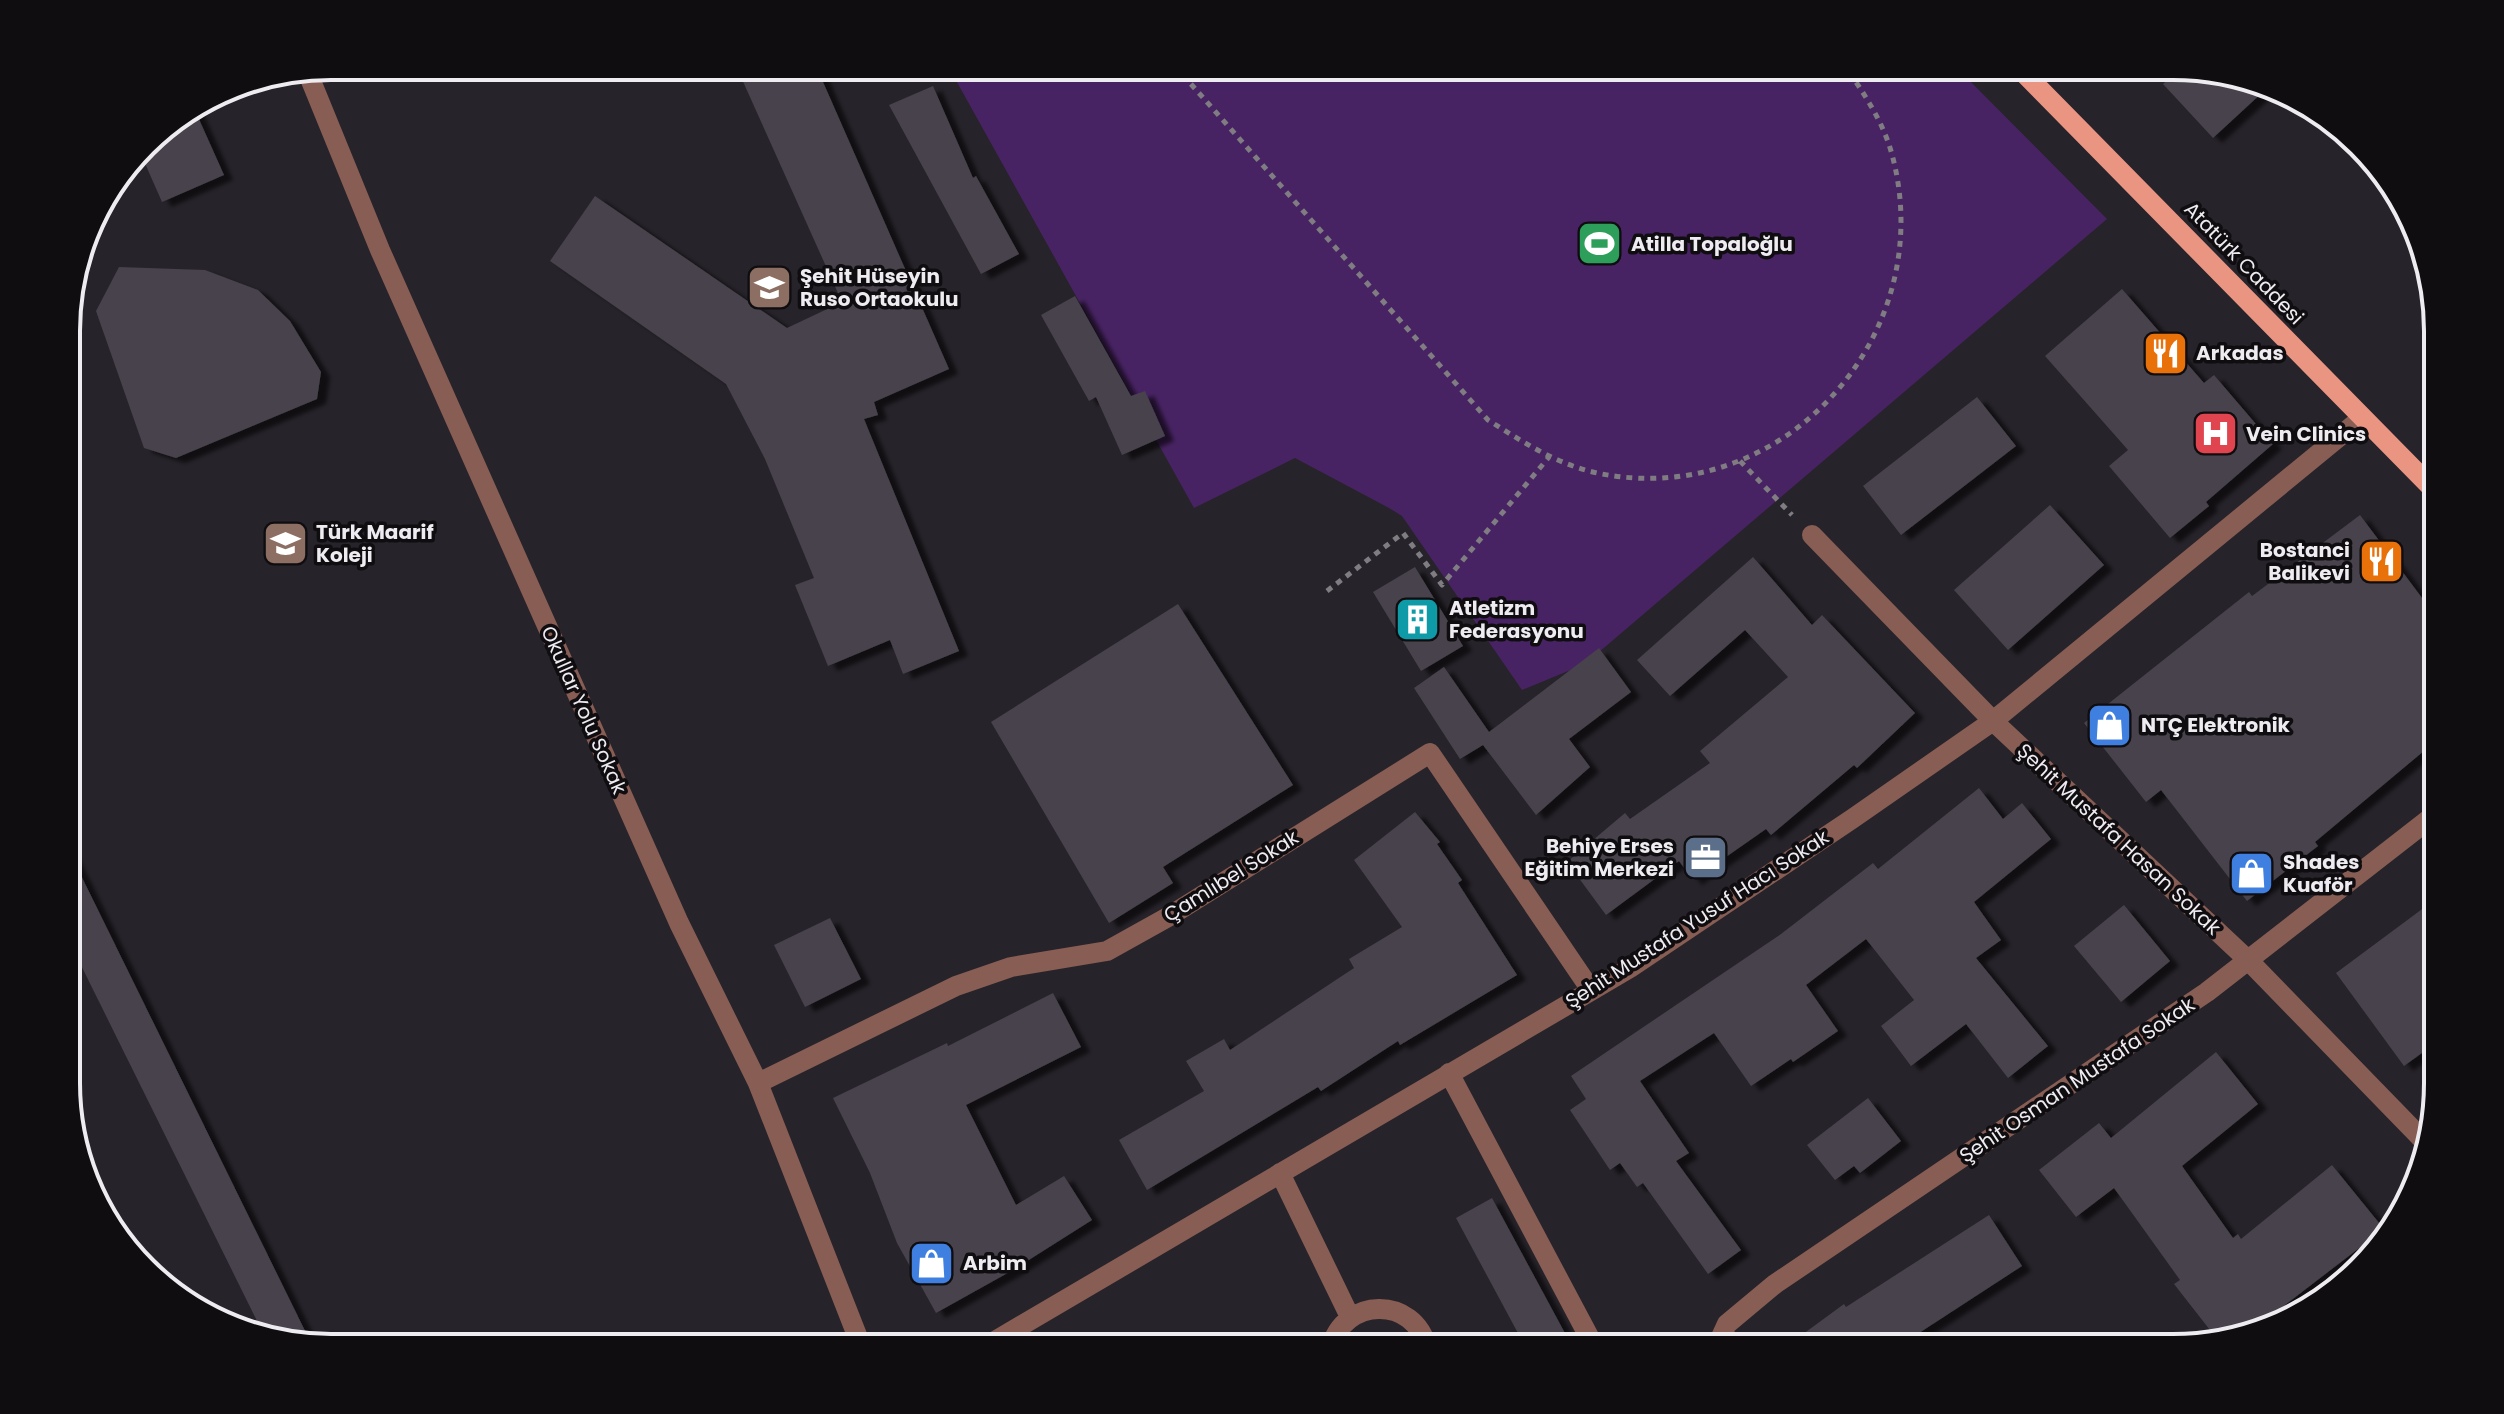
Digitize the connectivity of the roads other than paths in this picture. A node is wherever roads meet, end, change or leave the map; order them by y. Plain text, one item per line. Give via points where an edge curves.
1 (2031, 80) edge
2 (311, 81) edge
3 (2362, 418) junction
4 (2423, 479) edge
5 (1812, 535) road end
6 (1993, 721) junction
7 (2423, 824) edge
8 (2249, 961) junction
9 (1591, 990) junction
10 (1449, 1073) junction
11 (758, 1083) junction
12 (2418, 1135) edge
13 (1280, 1173) junction
14 (1350, 1317) junction
15 (1336, 1333) edge
16 (1421, 1333) edge
17 (1587, 1333) edge
18 (1722, 1333) edge
19 (856, 1334) edge
20 (1007, 1334) edge

1 - 3 main road, Atatürk Caddesi
2 - 11 street, Okullar Yolu Sokak via 380,250 672,909
3 - 4 main road, Atatürk Caddesi
3 - 6 street, Şehit Mustafa Yusuf Hacı Sokak
5 - 6 street, Şehit Mustafa Hasan Sokak
6 - 8 street, Şehit Mustafa Hasan Sokak
6 - 9 street, Şehit Mustafa Yusuf Hacı Sokak
7 - 8 street, Şehit Osman Mustafa Sokak
8 - 12 street, Şehit Mustafa Hasan Sokak
8 - 18 street, Şehit Osman Mustafa Sokak via 1775,1284
9 - 10 street, Şehit Mustafa Yusuf Hacı Sokak
9 - 11 street, Çamlıbel Sokak via 1430,753 1107,951 1011,967 956,986
10 - 13 street, Şehit Mustafa Yusuf Hacı Sokak
10 - 17 street
11 - 19 street, Okullar Yolu Sokak
13 - 14 street
13 - 20 street, Şehit Mustafa Yusuf Hacı Sokak
14 - 15 street
14 - 16 street via 1379,1308 1395,1310

